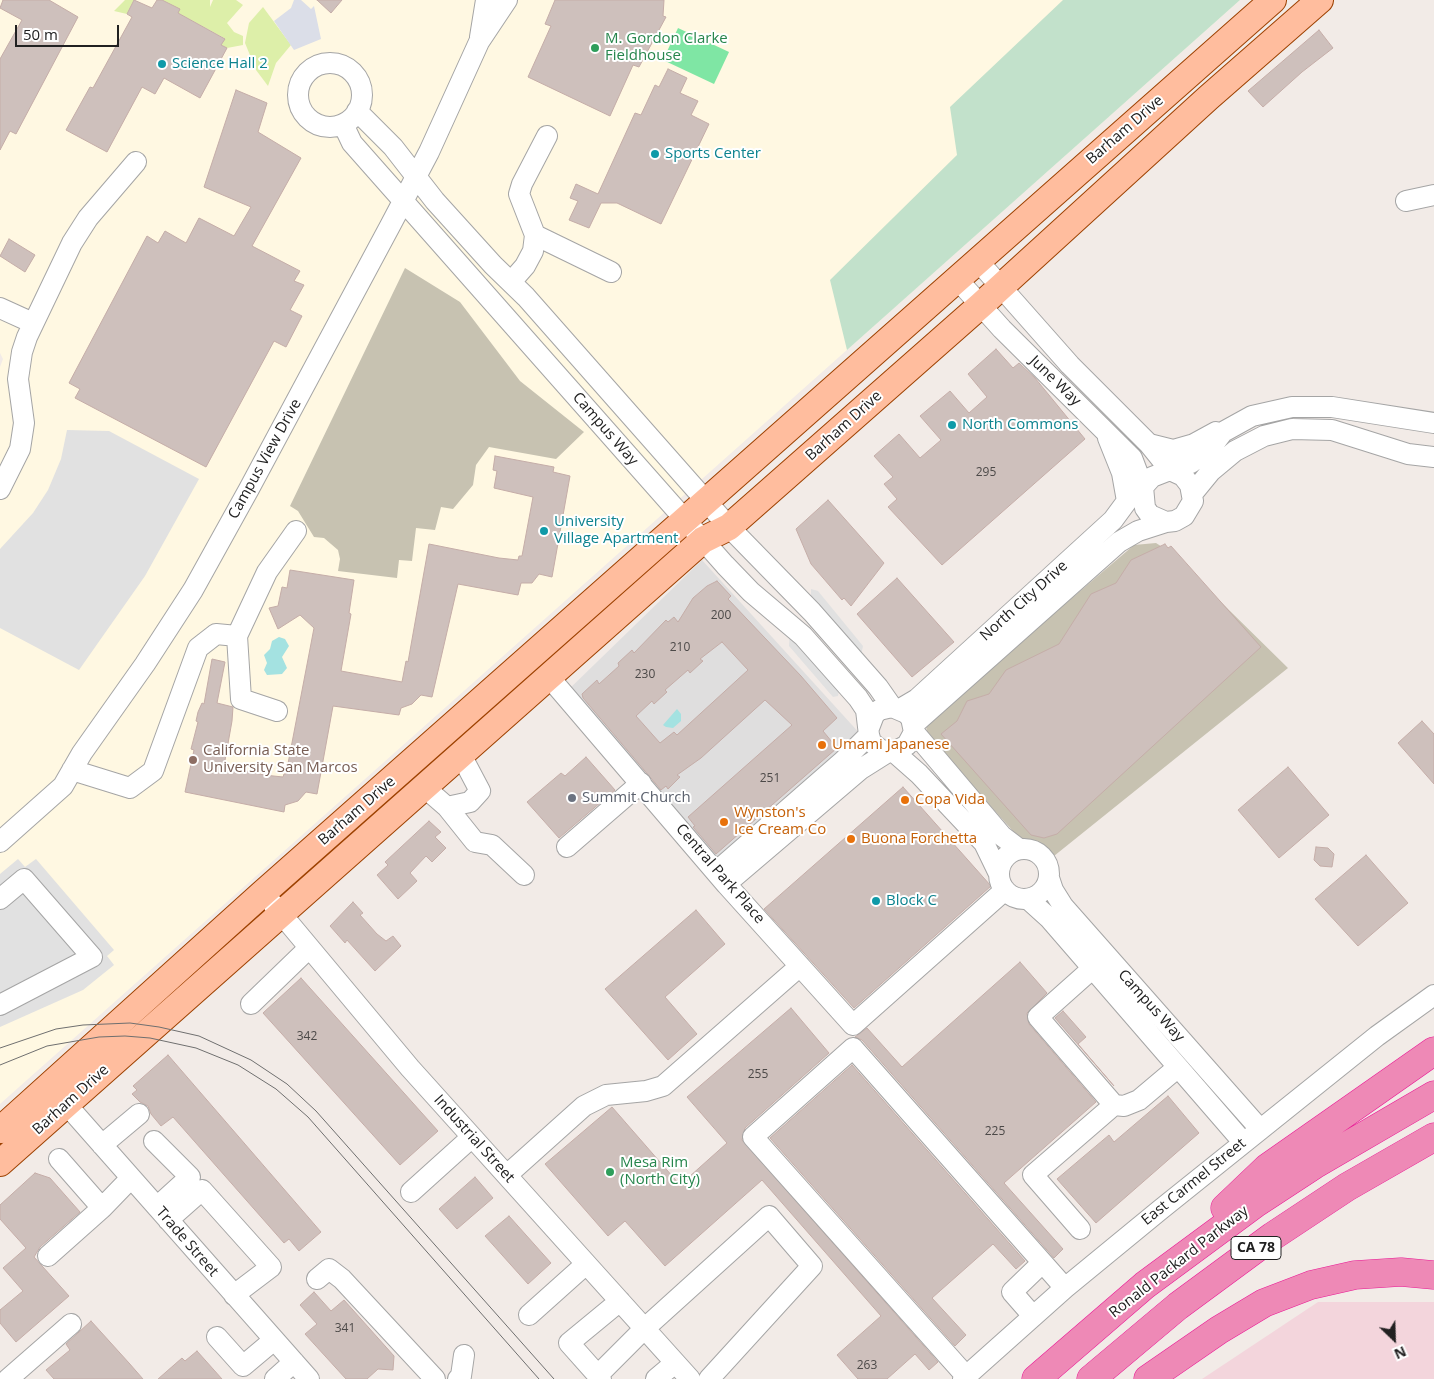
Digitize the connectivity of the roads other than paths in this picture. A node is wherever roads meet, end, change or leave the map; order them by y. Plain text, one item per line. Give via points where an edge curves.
1 (486, 0) edge
2 (507, 0) edge
3 (1273, 0) edge
4 (1320, 0) edge
5 (479, 42) junction
6 (547, 136) dead end
7 (136, 162) dead end
8 (416, 177) junction
9 (1434, 195) edge
10 (403, 201) junction
11 (1406, 201) dead end
12 (535, 235) junction
13 (978, 261) junction
14 (611, 272) dead end
15 (957, 279) junction
16 (510, 282) junction
17 (1001, 287) junction
18 (981, 305) junction
19 (0, 308) edge
20 (33, 323) junction
21 (1070, 366) junction
22 (1048, 384) junction
23 (1434, 423) edge
24 (1103, 427) junction
25 (1223, 432) junction
26 (1148, 444) junction
27 (1434, 457) edge
28 (1170, 470) junction
29 (1143, 487) junction
30 (0, 490) edge
31 (1193, 493) junction
32 (706, 501) junction
33 (1127, 501) junction
34 (685, 520) junction
35 (1166, 522) junction
36 (729, 528) junction
37 (296, 531) dead end
38 (703, 540) junction
39 (237, 636) junction
40 (555, 672) junction
41 (896, 708) junction
42 (277, 711) dead end
43 (914, 729) junction
44 (869, 732) junction
45 (891, 752) junction
46 (460, 755) junction
47 (72, 770) junction
48 (641, 784) junction
49 (424, 787) junction
50 (447, 807) junction
51 (0, 842) edge
52 (568, 847) dead end
53 (1019, 849) junction
54 (524, 875) dead end
55 (722, 878) junction
56 (1049, 878) junction
57 (1002, 882) junction
58 (263, 893) junction
59 (1028, 898) junction
60 (0, 899) edge
61 (281, 914) junction
62 (1099, 946) junction
63 (309, 948) junction
64 (800, 966) junction
65 (1086, 973) junction
66 (1434, 995) edge
67 (252, 1004) dead end
68 (0, 1005) edge
69 (1434, 1050) edge
70 (1177, 1068) junction
71 (1434, 1095) edge
72 (66, 1104) junction
73 (1114, 1105) junction
74 (139, 1114) dead end
75 (1260, 1129) junction
76 (0, 1130) edge
77 (1434, 1136) edge
78 (472, 1137) junction
79 (154, 1142) dead end
80 (1243, 1142) junction
81 (102, 1145) junction
82 (59, 1159) dead end
83 (0, 1163) edge
84 (507, 1175) junction
85 (131, 1178) junction
86 (410, 1192) dead end
87 (102, 1208) junction
88 (162, 1213) junction
89 (1080, 1229) dead end
90 (48, 1256) dead end
91 (1042, 1263) junction
92 (586, 1264) junction
93 (1434, 1275) edge
94 (317, 1279) dead end
95 (1145, 1285) junction
96 (1065, 1288) junction
97 (234, 1295) junction
98 (620, 1301) junction
99 (529, 1315) dead end
100 (1033, 1316) junction
101 (71, 1324) dead end
102 (644, 1329) junction
103 (217, 1336) dead end
104 (274, 1340) junction
105 (464, 1355) dead end
106 (294, 1362) junction
107 (675, 1363) junction
108 (599, 1377) edge
109 (965, 1377) edge
110 (8, 1379) edge
111 (274, 1379) edge
112 (309, 1379) edge
113 (436, 1379) edge
114 (458, 1379) edge
115 (656, 1379) edge
116 (690, 1379) edge
117 (709, 1379) edge
118 (1036, 1379) edge
119 (1092, 1379) edge
120 (1148, 1379) edge

1 - 5 street, Campus View Drive
2 - 5 street, Campus View Drive
3 - 13 main road, Barham Drive
4 - 17 main road, Barham Drive
5 - 8 street, Campus View Drive
6 - 12 street via 519,194
7 - 20 street via 88,218 72,243
8 - 10 street, Campus View Drive
8 - 10 street, Campus Way via 393,147 350,118 352,143
8 - 16 street, Campus Way
9 - 11 street
10 - 34 street, Campus Way
10 - 47 street, Campus View Drive via 254,481 192,590
12 - 14 street
12 - 16 street via 525,266
13 - 15 main road, Barham Drive
13 - 17 street, June Way
15 - 18 street, June Way
15 - 32 main road
16 - 32 street, Campus Way
17 - 18 main road, Barham Drive
17 - 21 street, June Way
18 - 22 street, June Way
18 - 36 main road, Barham Drive
19 - 20 street
20 - 30 street via 18,373 24,423 20,449
21 - 22 street
21 - 26 street, June Way
22 - 24 street, June Way
23 - 25 street, North City Drive via 1332,407 1292,406 1252,416
24 - 29 street, June Way via 1132,458
24 - 33 street via 1122,473
25 - 26 street via 1214,432 1194,444 1172,450
25 - 28 street, North City Drive via 1210,449 1191,463
26 - 28 street, June Way
27 - 31 street, North City Drive via 1408,454 1332,430 1294,429 1264,436 1235,451 1211,470
28 - 29 street, North City Drive via 1152,477
28 - 31 street via 1183,476
29 - 33 street, North City Drive
29 - 35 street via 1145,508 1150,515
31 - 35 street, North City Drive via 1193,501 1184,516
32 - 34 main road, Barham Drive
32 - 36 street, Campus Way
33 - 41 street, North City Drive via 1113,520 917,699
34 - 38 street, Campus Way
34 - 58 main road, Barham Drive
35 - 43 street, North City Drive via 1138,531 1119,542
36 - 38 main road, Barham Drive
36 - 41 street, Campus Way via 812,612
37 - 39 street via 267,572
38 - 40 main road
38 - 44 street, Campus Way via 751,592 803,636 858,698 866,710
39 - 42 street via 241,699
39 - 47 street via 216,634 198,648 153,771 130,788
40 - 46 main road, Barham Drive
40 - 48 street, Central Park Place
41 - 43 street, Campus Way via 911,718
41 - 44 street via 879,710
43 - 45 street via 907,745
43 - 53 street, Campus Way via 1002,836
44 - 45 street via 876,746
44 - 55 street
45 - 55 street via 858,771
45 - 57 street via 919,774 984,843
46 - 49 main road, Barham Drive
46 - 50 street via 480,791 470,802
47 - 51 street, Campus View Drive via 63,786
48 - 52 street
48 - 55 street, Central Park Place
49 - 50 street
49 - 61 main road, Barham Drive
50 - 54 street via 475,842 492,844
53 - 56 street, Campus Way via 1028,849 1042,856
53 - 57 street via 1004,858
55 - 64 street, Central Park Place
56 - 59 street via 1042,892
56 - 62 street, Campus Way via 1063,906
57 - 59 street, Campus Way via 1012,896
57 - 64 street, Central Park Place via 853,1025
58 - 61 street, Industrial Street
58 - 76 main road, Barham Drive
59 - 65 street, Campus Way via 1050,918
60 - 68 street via 24,879 92,957
61 - 63 street, Industrial Street
61 - 72 main road, Barham Drive
62 - 65 street via 1098,959
62 - 75 street, Campus Way
63 - 67 street
63 - 78 street, Industrial Street
64 - 84 street via 663,1086 606,1095 584,1106
65 - 70 street, Campus Way
65 - 73 street via 1038,1017
66 - 75 street, East Carmel Street
69 - 95 highway via 1267,1168
70 - 73 street via 1139,1100 1124,1106
70 - 80 street, Campus Way
71 - 95 highway, Ronald Packard Parkway / CA 78 via 1256,1203
72 - 81 street, Trade Street
72 - 83 main road, Barham Drive
73 - 89 street via 1034,1175
74 - 81 street
75 - 80 street, East Carmel Street
77 - 119 highway, CA 78 via 1272,1236 1178,1306
78 - 84 street, Industrial Street
78 - 86 street
79 - 88 street via 190,1177
80 - 96 street, East Carmel Street
81 - 85 street, Trade Street
82 - 87 street
84 - 92 street, Industrial Street
85 - 87 street
85 - 88 street, Trade Street
87 - 90 street
88 - 97 street, Trade Street
88 - 97 street via 202,1190 271,1266
91 - 96 street
91 - 100 street via 1012,1292
91 - 109 street via 853,1048 753,1137
92 - 98 street, Industrial Street
92 - 99 street
93 - 120 highway via 1401,1272 1355,1275 1311,1285 1264,1303
94 - 113 street via 329,1269 342,1279
95 - 118 highway, Ronald Packard Parkway / CA 78
96 - 100 street, East Carmel Street
97 - 104 street, Trade Street
98 - 102 street, Industrial Street
98 - 108 street via 569,1343
100 - 109 street, East Carmel Street
101 - 110 street
102 - 107 street, Industrial Street
102 - 108 street
102 - 117 street via 769,1216 812,1266
103 - 104 street via 243,1366
104 - 106 street, Trade Street
105 - 114 street
106 - 111 street
106 - 112 street, Trade Street
107 - 115 street
107 - 116 street, Industrial Street

